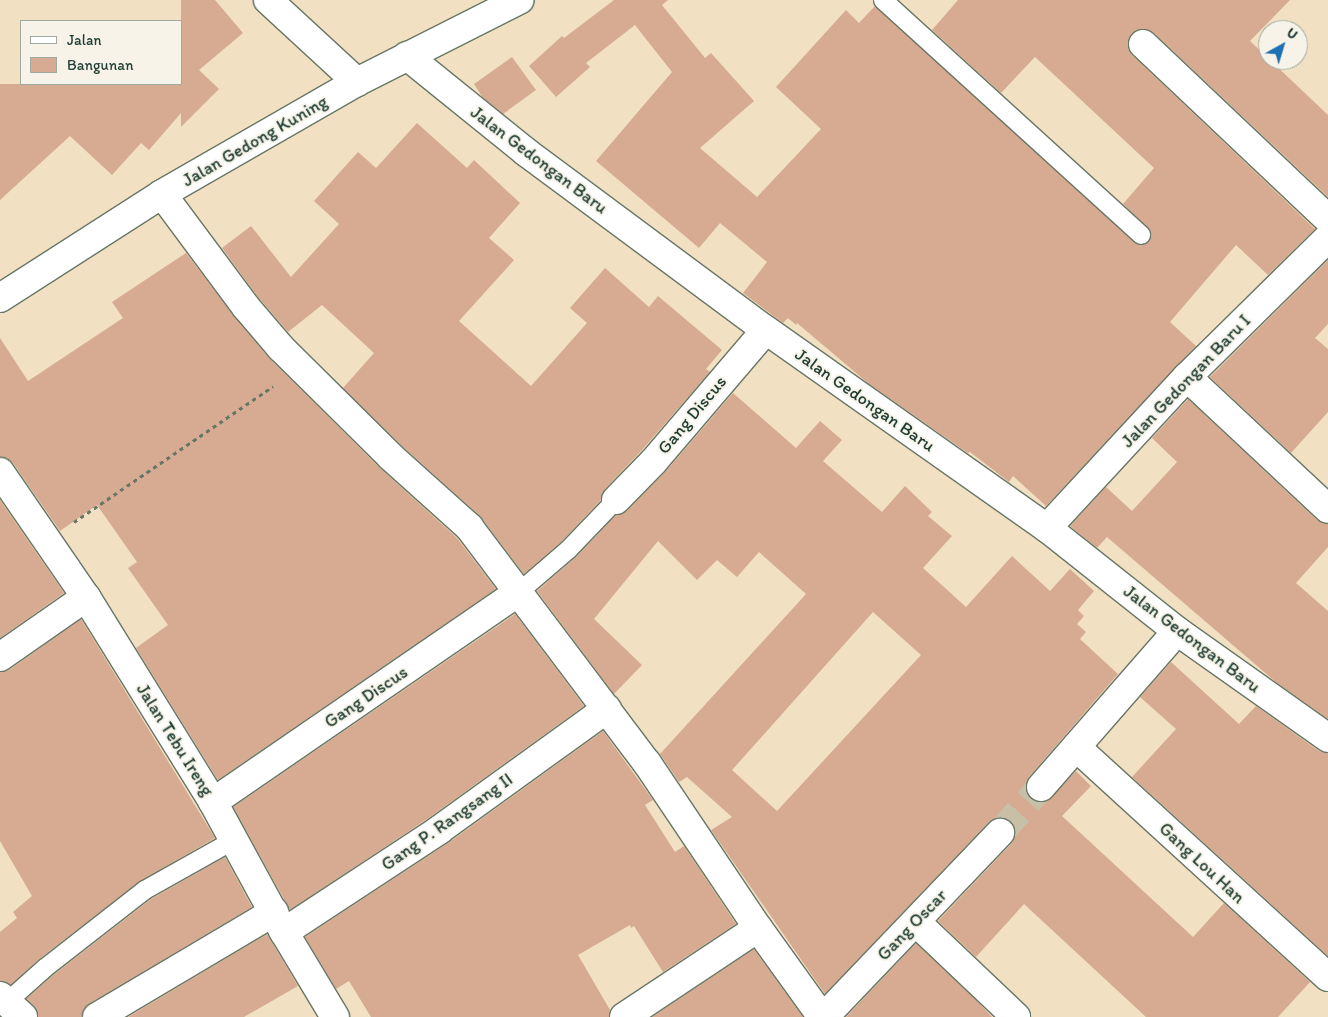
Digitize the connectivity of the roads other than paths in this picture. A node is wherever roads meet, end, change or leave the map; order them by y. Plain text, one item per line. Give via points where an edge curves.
1 (519, 0) edge
2 (883, 0) edge
3 (280, 4) edge
4 (1143, 44) dead end
5 (407, 56) junction
6 (358, 82) junction
7 (162, 194) junction
8 (1328, 219) edge
9 (1140, 235) dead end
10 (1328, 238) edge
11 (0, 298) edge
12 (766, 330) junction
13 (1187, 377) junction
14 (0, 472) edge
15 (616, 500) joint
16 (1328, 508) edge
17 (1048, 528) junction
18 (518, 592) junction
19 (86, 597) junction
20 (1177, 631) junction
21 (0, 657) edge
22 (607, 709) junction
23 (1328, 738) edge
24 (1076, 747) junction
25 (1042, 787) tunnel mouth
26 (213, 802) junction
27 (1000, 833) tunnel mouth
28 (234, 840) junction
29 (279, 922) junction
30 (916, 922) junction
31 (758, 928) junction
32 (1328, 977) edge
33 (10, 1005) edge
34 (96, 1017) edge
35 (335, 1017) edge
36 (624, 1017) edge
37 (823, 1017) edge
38 (1016, 1017) edge

1 - 5 street, Jalan Gedong Kuning
2 - 9 lane
3 - 6 street
4 - 8 street
5 - 6 street, Jalan Gedong Kuning
5 - 12 street, Jalan Gedongan Baru via 526,152
6 - 7 street, Jalan Gedong Kuning
7 - 11 street, Jalan Gedong Kuning
7 - 18 street via 246,308 391,458 455,512
10 - 13 street, Jalan Gedongan Baru I
12 - 15 street, Gang Discus via 654,461
12 - 17 street, Jalan Gedongan Baru
13 - 16 street
13 - 17 street, Jalan Gedongan Baru I
14 - 19 street, Jalan Tebu Ireng
15 - 18 lane via 568,550
17 - 20 street, Jalan Gedongan Baru
18 - 22 street
18 - 26 street, Gang Discus
19 - 21 street
19 - 26 street, Jalan Tebu Ireng
20 - 23 street, Jalan Gedongan Baru
20 - 24 street
22 - 29 street, Gang P. Rangsang II via 439,830
22 - 31 street
24 - 25 street
24 - 32 street, Gang Lou Han
26 - 28 street, Jalan Tebu Ireng
27 - 30 street, Gang Oscar
28 - 29 street, Jalan Tebu Ireng
28 - 33 lane via 146,890 45,968
29 - 34 street, Gang P. Rangsang II
29 - 35 street, Jalan Tebu Ireng
30 - 37 street, Gang Oscar
30 - 38 street
31 - 36 street
31 - 37 street

